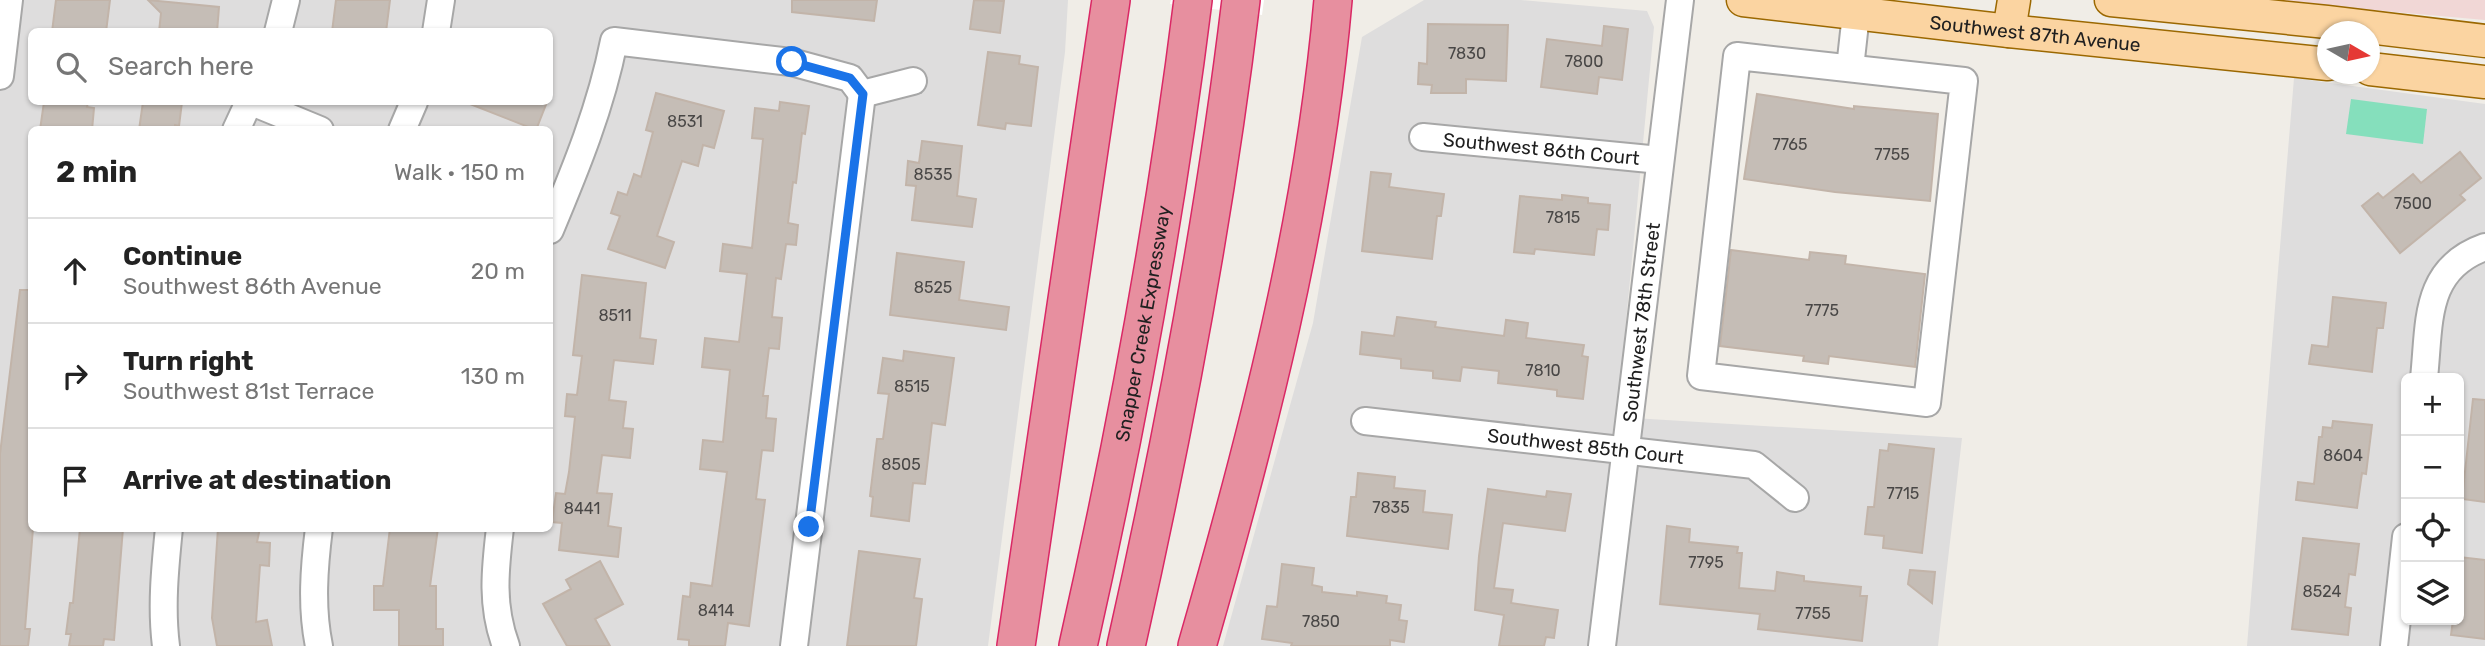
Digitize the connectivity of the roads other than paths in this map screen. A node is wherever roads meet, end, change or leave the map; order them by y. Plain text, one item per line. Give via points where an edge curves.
1 (9, 0) edge
2 (286, 0) edge
3 (441, 0) edge
4 (1333, 0) edge
5 (1356, 0) edge
6 (1680, 0) edge
7 (1743, 0) edge
8 (2014, 0) edge
9 (2111, 0) edge
10 (2159, 2) edge
11 (1193, 4) edge
12 (1240, 7) edge
13 (1105, 10) edge
14 (2329, 11) edge
15 (1856, 14) junction
16 (279, 28) edge
17 (437, 28) edge
18 (2009, 31) junction
19 (1329, 38) junction
20 (2485, 41) edge
21 (2317, 62) edge
22 (1850, 68) junction
23 (2380, 70) edge
24 (0, 76) edge
25 (913, 80) dead end
26 (2485, 82) edge
27 (863, 94) junction
28 (249, 105) edge
29 (258, 105) edge
30 (413, 105) edge
31 (238, 126) edge
32 (310, 126) edge
33 (404, 126) edge
34 (1423, 136) dead end
35 (1660, 160) junction
36 (553, 223) edge
37 (2485, 247) edge
38 (2425, 373) edge
39 (1365, 421) dead end
40 (1626, 449) junction
41 (1795, 498) dead end
42 (169, 532) edge
43 (319, 532) edge
44 (500, 532) edge
45 (2403, 562) edge
46 (166, 646) edge
47 (319, 646) edge
48 (506, 646) edge
49 (794, 646) edge
50 (1016, 646) edge
51 (1078, 646) edge
52 (1126, 646) edge
53 (1197, 646) edge
54 (1602, 646) edge
55 (2394, 646) edge

1 - 24 street
2 - 16 street
3 - 17 street
4 - 19 highway
5 - 19 highway
6 - 35 street, Southwest 78th Street
7 - 15 main road, Southwest 87th Avenue
8 - 18 main road
9 - 10 main road
10 - 14 main road
11 - 51 highway, Snapper Creek Expressway via 1140,343
12 - 52 highway via 1209,223
13 - 50 highway
14 - 20 main road
15 - 18 main road, Southwest 87th Avenue
15 - 22 street
18 - 21 main road, Southwest 87th Avenue
19 - 53 highway via 1295,256 1254,436
22 - 22 street via 1737,56 1701,376 1927,403 1964,80
23 - 26 main road
25 - 27 street
27 - 36 street via 850,78 803,65 614,41 577,167
27 - 49 street
28 - 31 street
29 - 32 street
30 - 33 street
34 - 35 street, Southwest 86th Court
35 - 40 street, Southwest 78th Street
37 - 38 street via 2444,273 2434,300
39 - 40 street, Southwest 85th Court
40 - 41 street, Southwest 85th Court via 1754,465
40 - 54 street, Southwest 78th Street
42 - 46 street via 163,617
43 - 47 street via 314,613
44 - 48 street via 494,589 498,626
45 - 55 street

